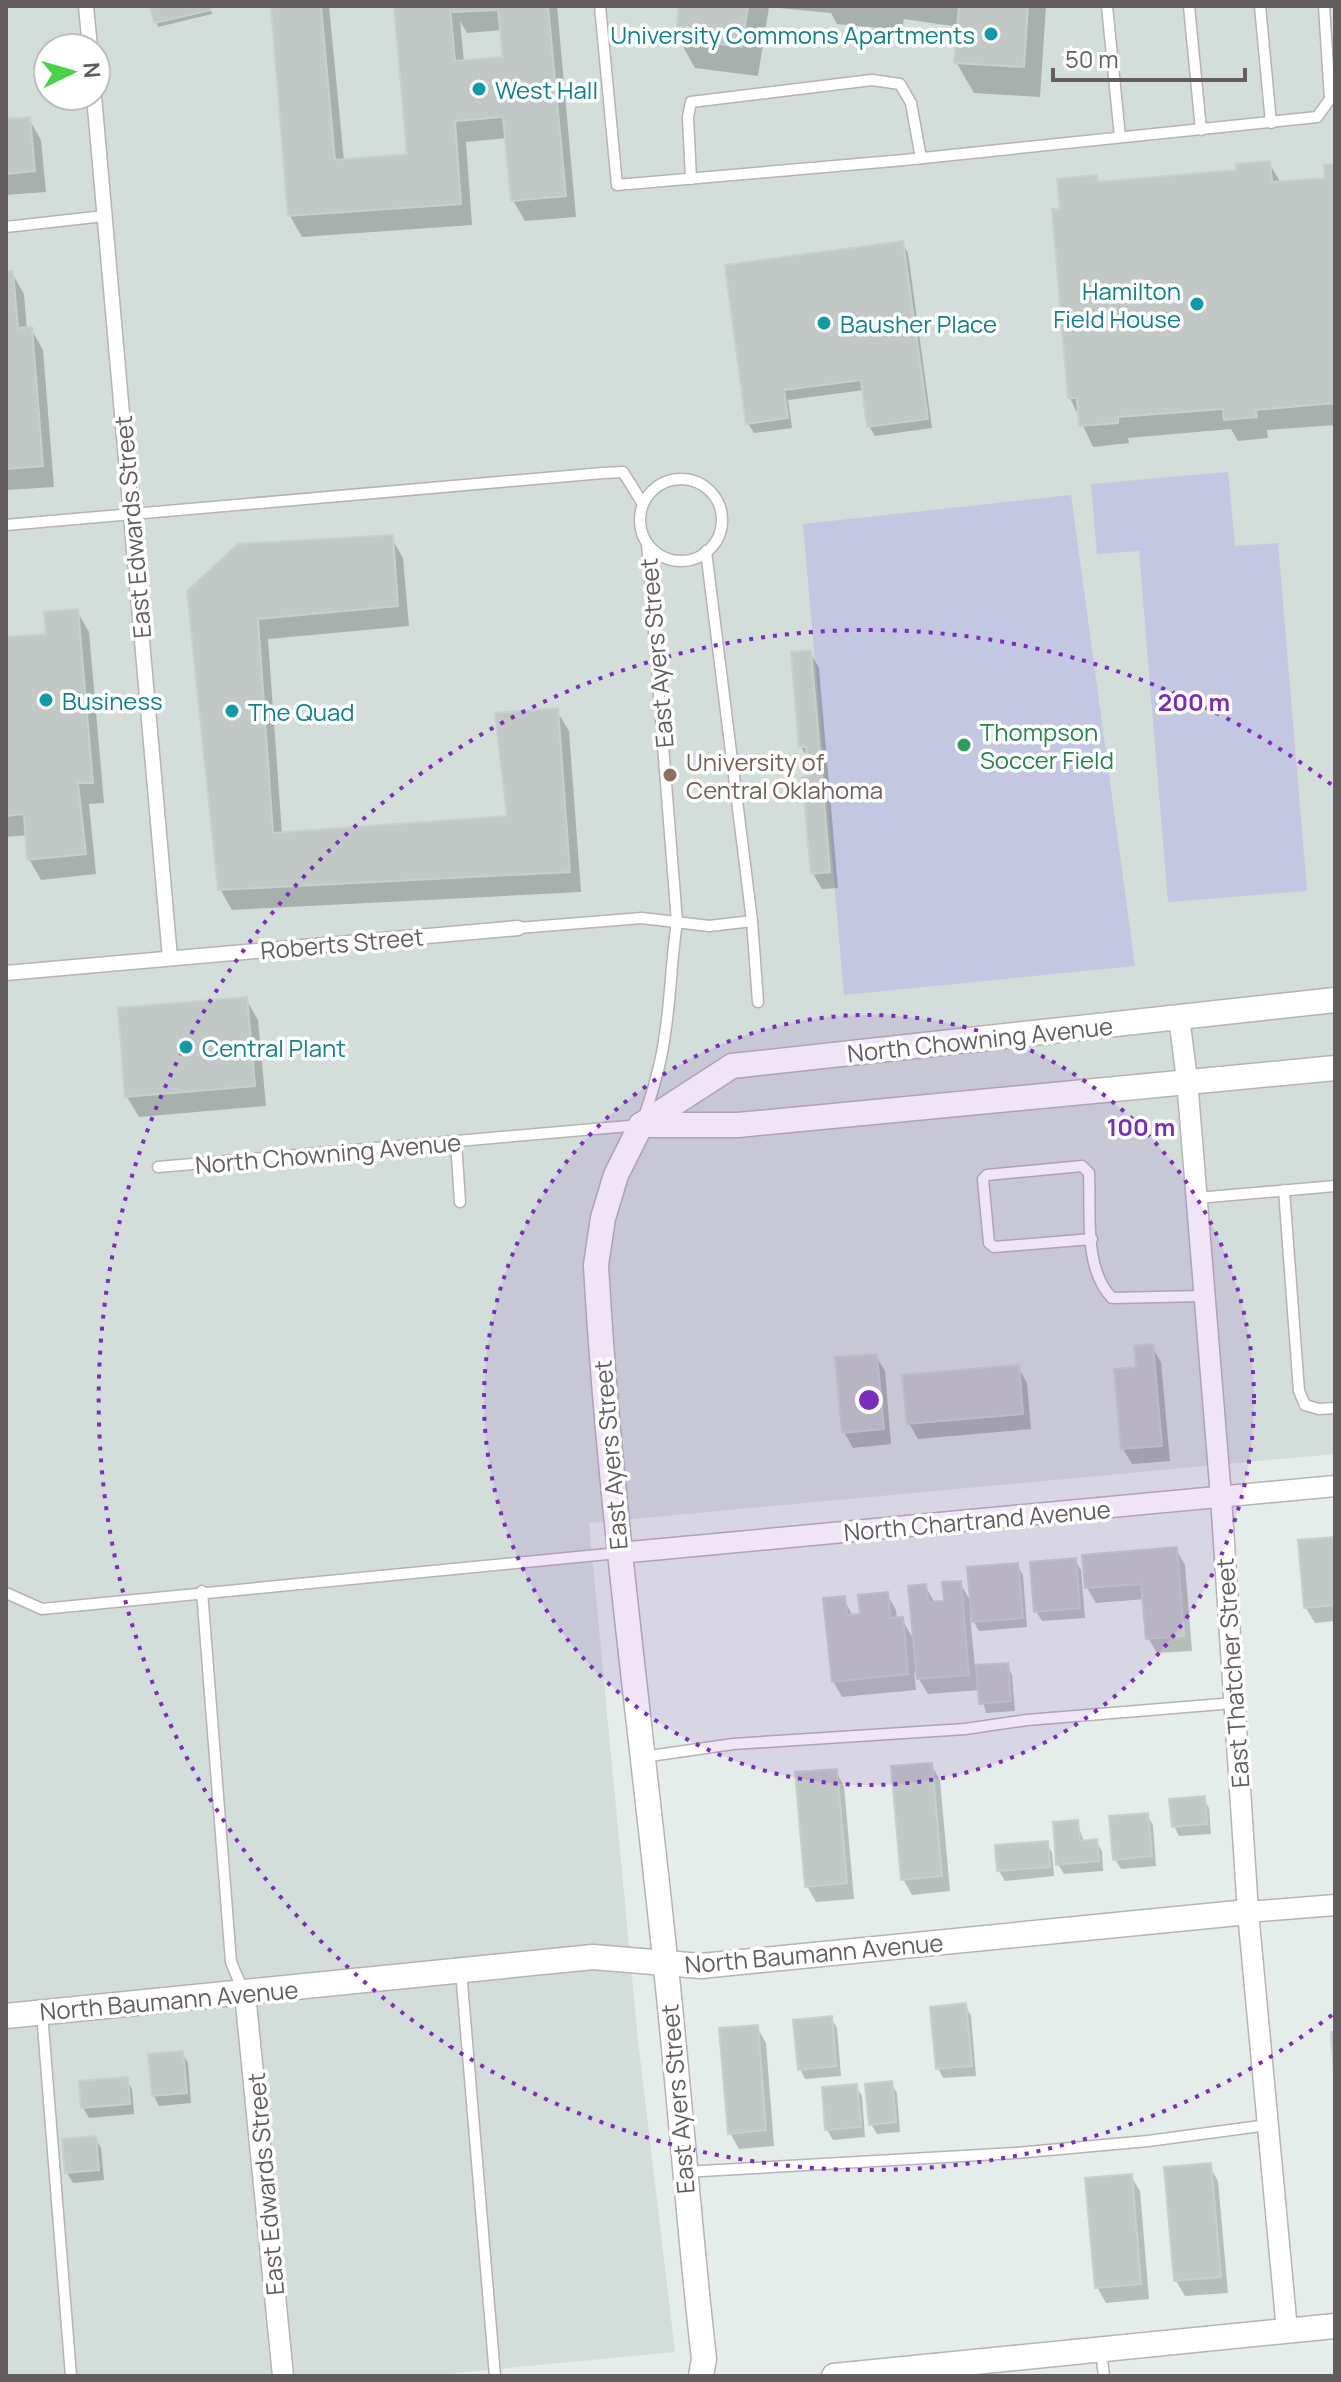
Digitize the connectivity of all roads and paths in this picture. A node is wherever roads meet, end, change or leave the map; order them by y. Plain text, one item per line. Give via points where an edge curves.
1 (86, 6) edge
2 (600, 6) edge
3 (1107, 6) edge
4 (1189, 6) edge
5 (1260, 6) edge
6 (1324, 6) edge
7 (88, 32) edge
8 (95, 112) edge
9 (1271, 123) junction
10 (1201, 130) junction
11 (1120, 137) junction
12 (921, 158) junction
13 (691, 179) junction
14 (104, 216) junction
15 (6, 227) edge
16 (643, 504) junction
17 (131, 514) junction
18 (6, 525) edge
19 (647, 543) junction
20 (706, 551) junction
21 (752, 921) junction
22 (677, 922) junction
23 (518, 928) joint
24 (170, 958) junction
25 (6, 973) edge
26 (1335, 1000) edge
27 (758, 1002) dead end
28 (1179, 1017) junction
29 (1335, 1068) edge
30 (1187, 1080) junction
31 (641, 1125) junction
32 (456, 1142) junction
33 (158, 1167) dead end
34 (1335, 1186) edge
35 (1284, 1190) junction
36 (1197, 1198) junction
37 (460, 1202) dead end
38 (1092, 1239) junction
39 (1204, 1296) junction
40 (1335, 1408) edge
41 (1335, 1486) edge
42 (1221, 1497) junction
43 (619, 1553) junction
44 (202, 1591) junction
45 (6, 1593) edge
46 (1234, 1703) junction
47 (641, 1757) junction
48 (1335, 1905) edge
49 (1248, 1912) junction
50 (666, 1966) junction
51 (461, 1971) junction
52 (245, 1993) junction
53 (42, 2013) junction
54 (6, 2016) edge
55 (1268, 2125) junction
56 (682, 2172) junction
57 (1335, 2326) edge
58 (1287, 2330) junction
59 (1101, 2351) junction
60 (977, 2369) edge
61 (71, 2376) edge
62 (283, 2376) edge
63 (495, 2376) edge
64 (701, 2376) edge
65 (834, 2376) edge
66 (1104, 2376) edge

1 - 7 street
2 - 13 lane via 617,185
3 - 11 lane
4 - 10 lane
5 - 9 lane
6 - 9 lane via 1330,99 1317,117
8 - 14 street, East Edwards Street
9 - 10 lane
10 - 11 lane
11 - 12 lane
12 - 13 lane
12 - 13 lane via 911,103 900,84 872,80 691,102
14 - 15 lane
14 - 17 street, East Edwards Street
16 - 17 lane via 623,472
16 - 19 lane via 640,518
16 - 20 lane via 649,493 672,479 699,483 710,491 721,515 715,541
17 - 18 lane
17 - 24 street, East Edwards Street
19 - 20 lane via 669,559 682,561
19 - 22 lane, East Ayers Street
20 - 21 lane
21 - 22 lane, Roberts Street via 709,926
21 - 27 lane
22 - 23 lane, Roberts Street via 642,918
22 - 31 lane, East Ayers Street via 666,1032
23 - 24 street, Roberts Street
24 - 25 street, Roberts Street
26 - 28 street, North Chowning Avenue
28 - 30 street, East Thatcher Street
28 - 31 street, North Chowning Avenue via 732,1066
29 - 30 street, North Chowning Avenue
30 - 31 street, North Chowning Avenue via 738,1125
30 - 36 street, East Thatcher Street
31 - 32 lane, North Chowning Avenue
31 - 43 street, East Ayers Street via 616,1175 596,1265
32 - 33 lane, North Chowning Avenue
32 - 37 lane
34 - 35 lane
35 - 36 lane
35 - 40 lane via 1299,1391 1305,1405
36 - 39 street, East Thatcher Street
38 - 38 lane via 1089,1173 1082,1166 983,1179 989,1243 994,1247
38 - 39 lane via 1100,1286 1112,1298
39 - 42 street, East Thatcher Street
41 - 42 street, North Chartrand Avenue
42 - 43 street, North Chartrand Avenue
42 - 46 street, East Thatcher Street
43 - 44 lane
43 - 47 street, East Ayers Street
44 - 45 lane via 42,1609
44 - 52 lane via 231,1962
46 - 47 lane via 733,1744
46 - 49 street, East Thatcher Street
47 - 50 street, East Ayers Street
48 - 49 street, North Baumann Avenue
49 - 50 street, North Baumann Avenue
49 - 55 street, East Thatcher Street
50 - 51 street, North Baumann Avenue via 593,1957
50 - 56 street, East Ayers Street
51 - 52 street, North Baumann Avenue
51 - 63 lane
52 - 53 street, North Baumann Avenue
52 - 62 street, East Edwards Street
53 - 54 street, North Baumann Avenue
53 - 61 lane
55 - 56 lane via 1015,2153
55 - 58 street, East Thatcher Street
56 - 64 street, East Ayers Street via 704,2359
57 - 58 street
58 - 59 street
59 - 60 street
59 - 66 lane
60 - 65 street

